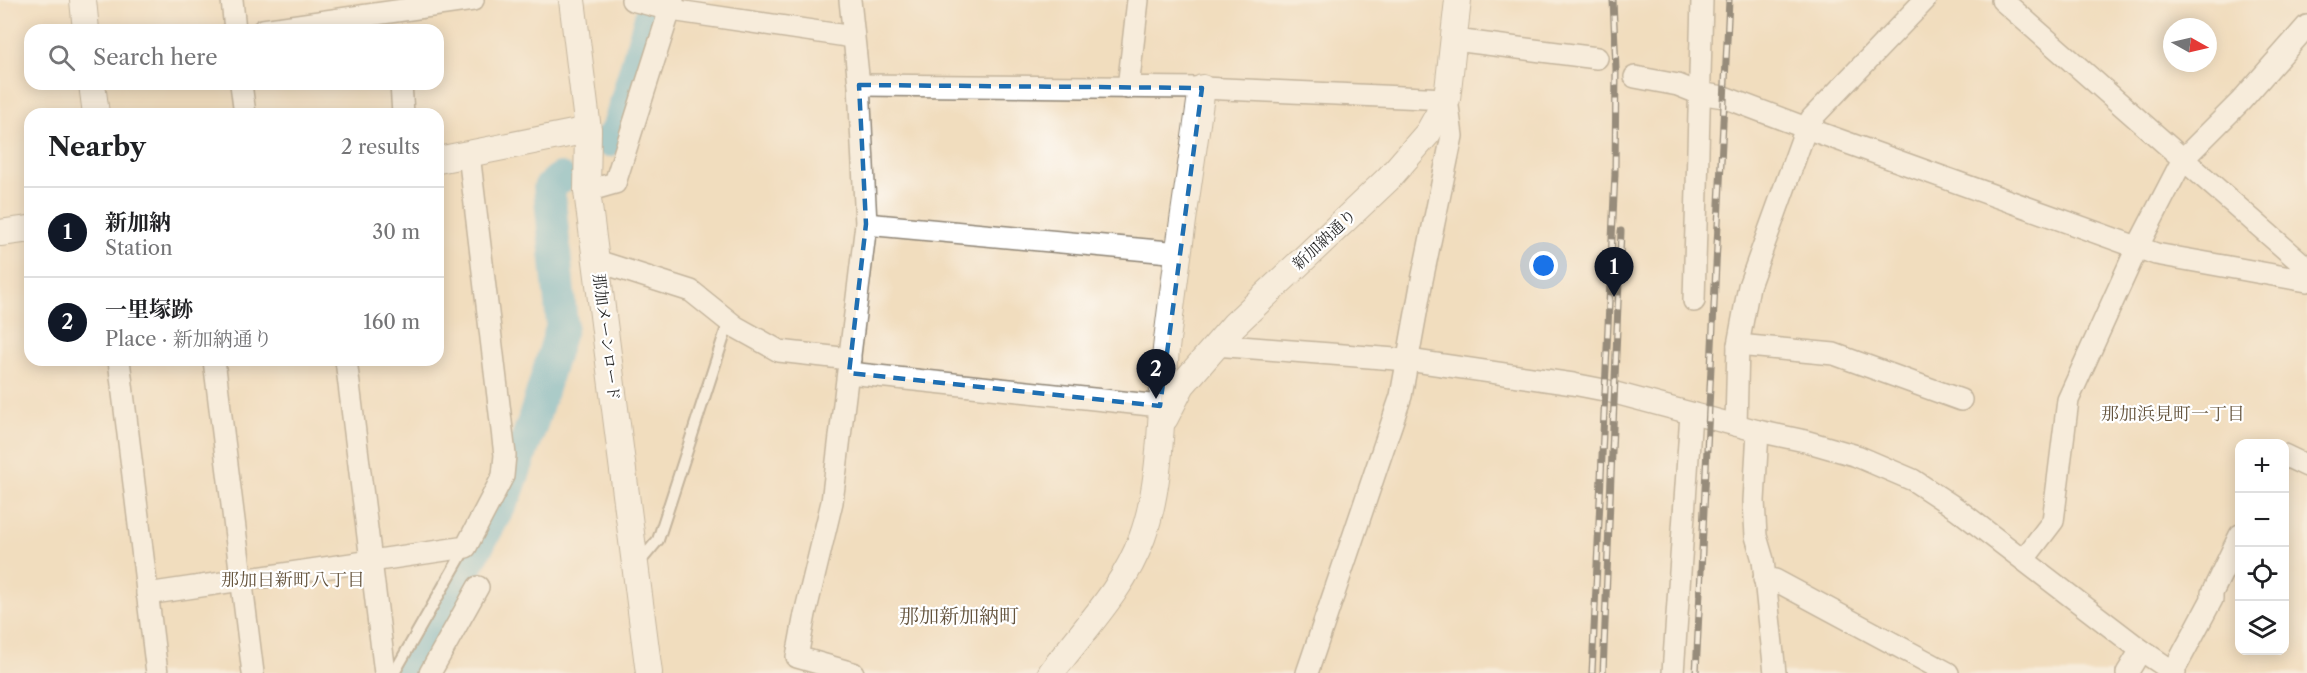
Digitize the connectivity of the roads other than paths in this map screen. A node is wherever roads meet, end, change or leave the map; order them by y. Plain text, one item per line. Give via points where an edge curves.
1 (83, 0) edge
2 (232, 0) edge
3 (473, 0) edge
4 (572, 0) edge
5 (850, 0) edge
6 (1138, 0) edge
7 (1458, 0) edge
8 (1702, 0) edge
9 (1925, 0) edge
10 (2002, 0) edge
11 (654, 3) edge
12 (396, 14) edge
13 (85, 24) edge
14 (234, 24) edge
15 (314, 24) edge
16 (2307, 26) edge
17 (853, 37) junction
18 (1455, 40) junction
19 (1597, 58) dead end
20 (1635, 77) dead end
21 (859, 85) junction
22 (1128, 88) junction
23 (1202, 88) junction
24 (93, 90) edge
25 (242, 90) edge
26 (401, 90) edge
27 (1698, 93) junction
28 (1447, 99) junction
29 (95, 108) edge
30 (244, 108) edge
31 (403, 108) edge
32 (1806, 128) junction
33 (588, 130) junction
34 (470, 154) junction
35 (444, 159) edge
36 (2183, 159) junction
37 (587, 191) junction
38 (866, 224) junction
39 (24, 230) edge
40 (0, 233) edge
41 (2137, 248) junction
42 (1180, 253) junction
43 (597, 261) junction
44 (2307, 268) edge
45 (2307, 281) edge
46 (1694, 301) dead end
47 (729, 321) junction
48 (1215, 345) junction
49 (1738, 345) junction
50 (1408, 360) junction
51 (120, 366) edge
52 (215, 366) edge
53 (347, 366) edge
54 (850, 366) junction
55 (1961, 400) dead end
56 (1690, 414) junction
57 (1161, 415) junction
58 (1736, 425) junction
59 (1758, 431) junction
60 (2289, 457) edge
61 (2307, 466) edge
62 (2235, 545) edge
63 (466, 547) junction
64 (2024, 559) junction
65 (372, 562) junction
66 (636, 567) junction
67 (1764, 579) junction
68 (242, 580) junction
69 (478, 587) dead end
70 (147, 594) junction
71 (2141, 650) junction
72 (157, 673) edge
73 (253, 673) edge
74 (385, 673) edge
75 (394, 673) edge
76 (430, 673) edge
77 (649, 673) edge
78 (853, 673) edge
79 (1051, 673) edge
80 (1307, 673) edge
81 (1672, 673) edge
82 (1775, 673) edge
83 (1948, 673) edge
84 (2127, 673) edge
85 (2174, 673) edge

1 - 13 street
2 - 14 street
3 - 12 street
4 - 33 street, 那加メーンロード
5 - 17 street
6 - 22 street
7 - 18 street, 新加納通り
8 - 27 street
9 - 32 street
10 - 36 street
11 - 17 street
11 - 37 street via 615,183
12 - 15 street
16 - 36 street via 2241,102
17 - 21 street
18 - 19 street
18 - 28 street, 新加納通り
20 - 27 street
21 - 22 street
21 - 38 street
22 - 23 street
23 - 28 street
23 - 42 street
24 - 29 street
25 - 30 street
26 - 31 street
27 - 32 street via 1743,103
27 - 46 street
28 - 48 street, 新加納通り via 1428,133 1388,179
28 - 50 street via 1452,136
32 - 41 street
32 - 49 street via 1749,286
33 - 34 street
33 - 37 street, 那加メーンロード
34 - 35 street
34 - 63 street via 505,456 503,476
36 - 41 street
36 - 44 street
37 - 43 street, 那加メーンロード
38 - 42 street
38 - 54 street
39 - 40 street
41 - 45 street
41 - 64 street via 2068,400 2054,521
42 - 57 street
43 - 47 street via 691,291
43 - 66 street, 那加メーンロード
47 - 54 street via 779,351
47 - 66 lane via 658,540
48 - 50 street
48 - 57 street, 新加納通り
49 - 55 street via 1834,354
49 - 58 street
50 - 56 street via 1573,384
50 - 80 street via 1401,396
51 - 70 street
52 - 68 street
53 - 65 street
54 - 57 street
54 - 78 street via 832,502 797,657
56 - 58 street
56 - 81 street
57 - 79 street via 1151,501 1128,570
58 - 59 street
59 - 64 street via 1857,456 1913,480
59 - 67 street via 1754,501
60 - 61 street
62 - 85 street
63 - 65 street
63 - 75 lane
64 - 71 street
65 - 68 street
65 - 74 street
66 - 77 street, 那加メーンロード
67 - 82 street
67 - 83 street via 1775,580
68 - 70 street
68 - 73 street
69 - 76 street
70 - 72 street
71 - 84 street
71 - 85 street

